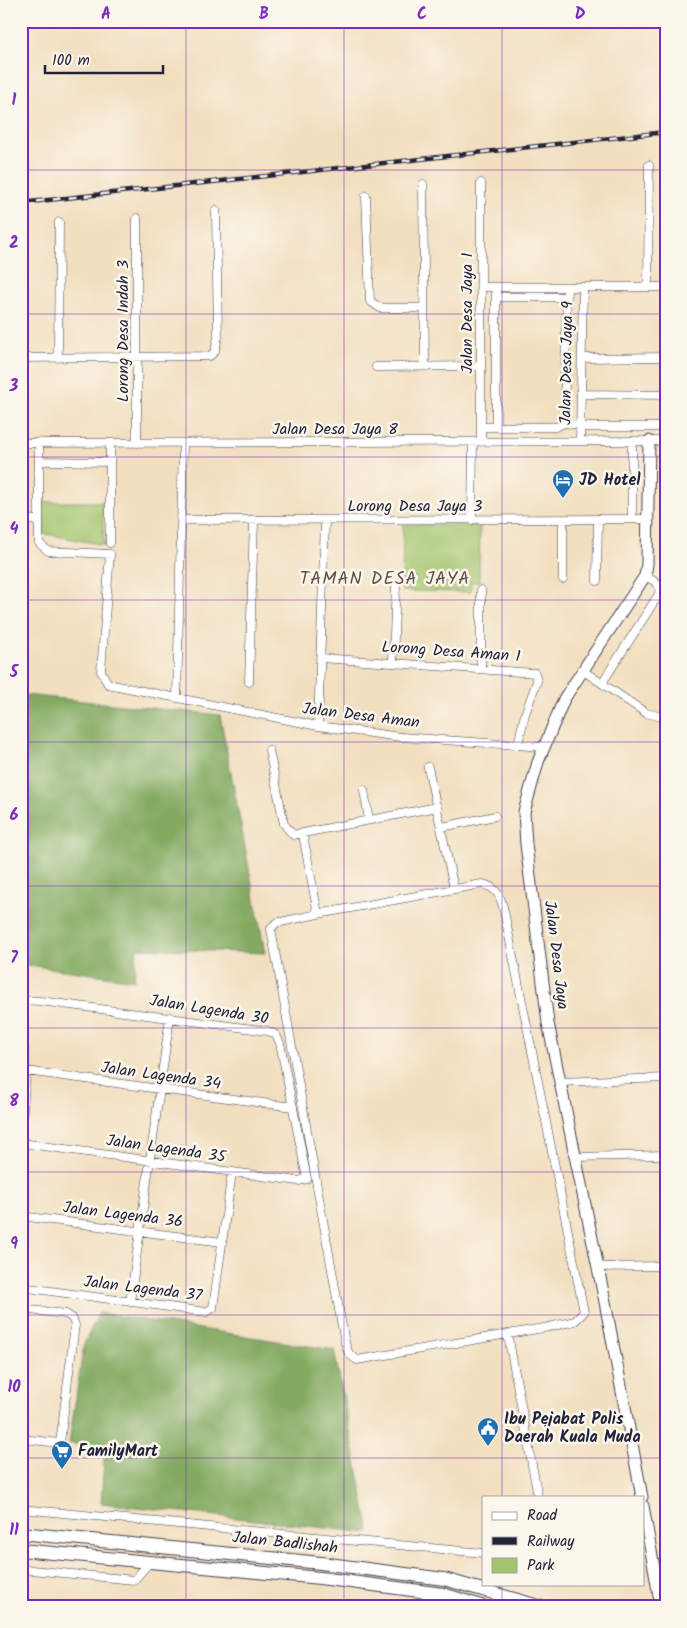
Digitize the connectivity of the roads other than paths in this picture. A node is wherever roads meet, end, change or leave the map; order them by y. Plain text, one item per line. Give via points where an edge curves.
1 (649, 165) dead end
2 (481, 183) dead end
3 (423, 184) dead end
4 (366, 196) dead end
5 (216, 210) dead end
6 (137, 218) dead end
7 (59, 222) dead end
8 (567, 287) junction
9 (583, 287) junction
10 (648, 287) junction
11 (666, 287) edge
12 (481, 288) junction
13 (496, 288) junction
14 (496, 297) junction
15 (567, 297) junction
16 (424, 308) junction
17 (666, 357) edge
18 (21, 358) edge
19 (58, 358) junction
20 (136, 358) junction
21 (582, 358) junction
22 (425, 366) junction
23 (481, 366) junction
24 (376, 367) dead end
25 (581, 394) junction
26 (666, 395) edge
27 (564, 423) junction
28 (580, 426) junction
29 (480, 427) junction
30 (496, 427) junction
31 (666, 427) edge
32 (580, 440) junction
33 (632, 441) junction
34 (649, 441) junction
35 (666, 441) edge
36 (39, 442) junction
37 (477, 442) junction
38 (21, 443) edge
39 (110, 443) junction
40 (137, 443) junction
41 (184, 444) junction
42 (40, 461) junction
43 (110, 462) junction
44 (648, 519) junction
45 (21, 520) edge
46 (37, 520) junction
47 (182, 520) junction
48 (254, 520) junction
49 (325, 520) junction
50 (472, 520) junction
51 (563, 520) junction
52 (598, 520) junction
53 (632, 520) junction
54 (110, 544) dead end
55 (645, 576) junction
56 (563, 578) dead end
57 (597, 581) dead end
58 (396, 584) dead end
59 (481, 590) dead end
60 (322, 658) junction
61 (393, 661) junction
62 (481, 667) junction
63 (582, 670) junction
64 (248, 682) dead end
65 (602, 683) junction
66 (177, 698) junction
67 (666, 718) edge
68 (318, 726) junction
69 (518, 744) junction
70 (543, 747) junction
71 (269, 750) dead end
72 (428, 767) dead end
73 (364, 790) dead end
74 (437, 807) junction
75 (495, 816) dead end
76 (369, 820) junction
77 (442, 827) junction
78 (303, 835) junction
79 (454, 889) junction
80 (318, 914) junction
81 (21, 1000) edge
82 (170, 1017) junction
83 (21, 1019) edge
84 (26, 1071) junction
85 (666, 1078) edge
86 (559, 1082) junction
87 (160, 1090) junction
88 (293, 1107) junction
89 (21, 1135) edge
90 (21, 1142) edge
91 (666, 1155) edge
92 (574, 1157) junction
93 (150, 1160) junction
94 (232, 1172) junction
95 (307, 1179) joint
96 (21, 1216) edge
97 (140, 1231) junction
98 (222, 1242) junction
99 (666, 1266) edge
100 (597, 1267) junction
101 (21, 1287) edge
102 (130, 1302) junction
103 (21, 1309) edge
104 (508, 1335) junction
105 (21, 1439) edge
106 (538, 1496) edge
107 (642, 1496) edge
108 (21, 1509) edge
109 (644, 1518) edge
110 (21, 1533) edge
111 (21, 1550) edge
112 (482, 1553) edge
113 (149, 1563) junction
114 (648, 1565) edge
115 (21, 1569) edge
116 (661, 1606) edge
117 (484, 1607) edge
118 (542, 1607) edge

1 - 10 street
2 - 12 street, Jalan Desa Jaya 1
3 - 16 street
4 - 16 street via 370,301 380,308
5 - 20 street via 218,337 215,351 210,356
6 - 20 street, Lorong Desa Indah 3
7 - 19 street
8 - 9 street
8 - 13 street
8 - 15 street, Jalan Desa Jaya 9
9 - 10 street
9 - 21 street, Jalan Desa Jaya 9
10 - 11 street
12 - 13 street
12 - 23 street, Jalan Desa Jaya 1
13 - 14 street
14 - 15 street
14 - 30 street
15 - 27 street, Jalan Desa Jaya 9
16 - 22 street
17 - 21 street
18 - 19 street
19 - 20 street
20 - 40 street, Lorong Desa Indah 3
21 - 25 street, Jalan Desa Jaya 9
22 - 23 street
22 - 24 street
23 - 29 street, Jalan Desa Jaya 1
25 - 26 street
25 - 28 street, Jalan Desa Jaya 9
27 - 28 street
27 - 30 street via 556,427
28 - 31 street
28 - 32 street, Jalan Desa Jaya 9
29 - 30 street
29 - 37 street, Jalan Desa Jaya 1
32 - 33 street, Jalan Desa Jaya 8
32 - 37 street, Jalan Desa Jaya 8
33 - 34 street, Jalan Desa Jaya 8
33 - 53 street
34 - 35 street, Jalan Desa Jaya 8
34 - 44 street
36 - 38 street, Jalan Desa Jaya 8
36 - 39 street, Jalan Desa Jaya 8
36 - 42 street
37 - 41 street, Jalan Desa Jaya 8
37 - 50 street, Jalan Desa Jaya 1
39 - 40 street, Jalan Desa Jaya 8
39 - 43 street
40 - 41 street, Jalan Desa Jaya 8
41 - 47 street
42 - 43 street
42 - 46 street
43 - 54 street
44 - 53 street, Lorong Desa Jaya 3
44 - 55 street
45 - 46 street
46 - 66 street, Jalan Desa Aman via 37,538 44,549 110,554 103,677 113,687
47 - 48 street, Lorong Desa Jaya 3
47 - 66 street
48 - 49 street, Lorong Desa Jaya 3
48 - 64 street
49 - 50 street, Lorong Desa Jaya 3
49 - 60 street
50 - 51 street, Lorong Desa Jaya 3
51 - 52 street, Lorong Desa Jaya 3
51 - 56 street
52 - 53 street, Lorong Desa Jaya 3
52 - 57 street
55 - 63 street, Jalan Desa Jaya
55 - 65 street via 657,583 659,594
58 - 61 street
59 - 62 street
60 - 61 street, Lorong Desa Aman 1
60 - 68 street
61 - 62 street, Lorong Desa Aman 1
62 - 69 street, Lorong Desa Aman 1 via 531,671 537,677
63 - 65 street
63 - 70 street, Jalan Desa Jaya via 564,699
65 - 67 street via 646,713
66 - 68 street, Jalan Desa Aman
68 - 69 street, Jalan Desa Aman via 401,737
69 - 70 street, Jalan Desa Aman
70 - 86 street, Jalan Desa Jaya via 527,796 525,826 543,985
71 - 78 street via 286,828 293,835
72 - 74 street
73 - 76 street
74 - 76 street
74 - 77 street
75 - 77 street
76 - 78 street
77 - 79 street
78 - 80 street
79 - 80 street
79 - 104 street via 488,885 501,899 584,1307 582,1316 575,1321
80 - 104 street via 276,923 271,933 346,1350 352,1358 366,1360
81 - 82 street, Jalan Lagenda 30
82 - 87 street
82 - 88 street, Jalan Lagenda 30 via 268,1031 276,1035
83 - 84 street
84 - 87 street, Jalan Lagenda 34
84 - 89 street
85 - 86 street
86 - 92 street, Jalan Desa Jaya
87 - 88 street, Jalan Lagenda 34
87 - 93 street
88 - 95 street, Jalan Lagenda 30
90 - 93 street, Jalan Lagenda 35
91 - 92 street
92 - 100 street, Jalan Desa Jaya
93 - 94 street, Jalan Lagenda 35
93 - 97 street
94 - 95 street, Jalan Lagenda 35 via 298,1181
94 - 98 street, Jalan Lagenda 37
96 - 97 street, Jalan Lagenda 36
97 - 98 street, Jalan Lagenda 36
97 - 102 street
98 - 102 street, Jalan Lagenda 37 via 210,1311
99 - 100 street
100 - 107 street, Jalan Desa Jaya
101 - 102 street, Jalan Lagenda 37
103 - 105 street via 66,1314 74,1325 60,1443
104 - 106 street
108 - 112 street
109 - 114 street
110 - 118 main road, Jalan Badlishah via 321,1563 434,1578
111 - 113 main road, Jalan Badlishah
113 - 115 street via 134,1580
113 - 117 main road, Jalan Badlishah via 320,1578 443,1594
114 - 116 street

